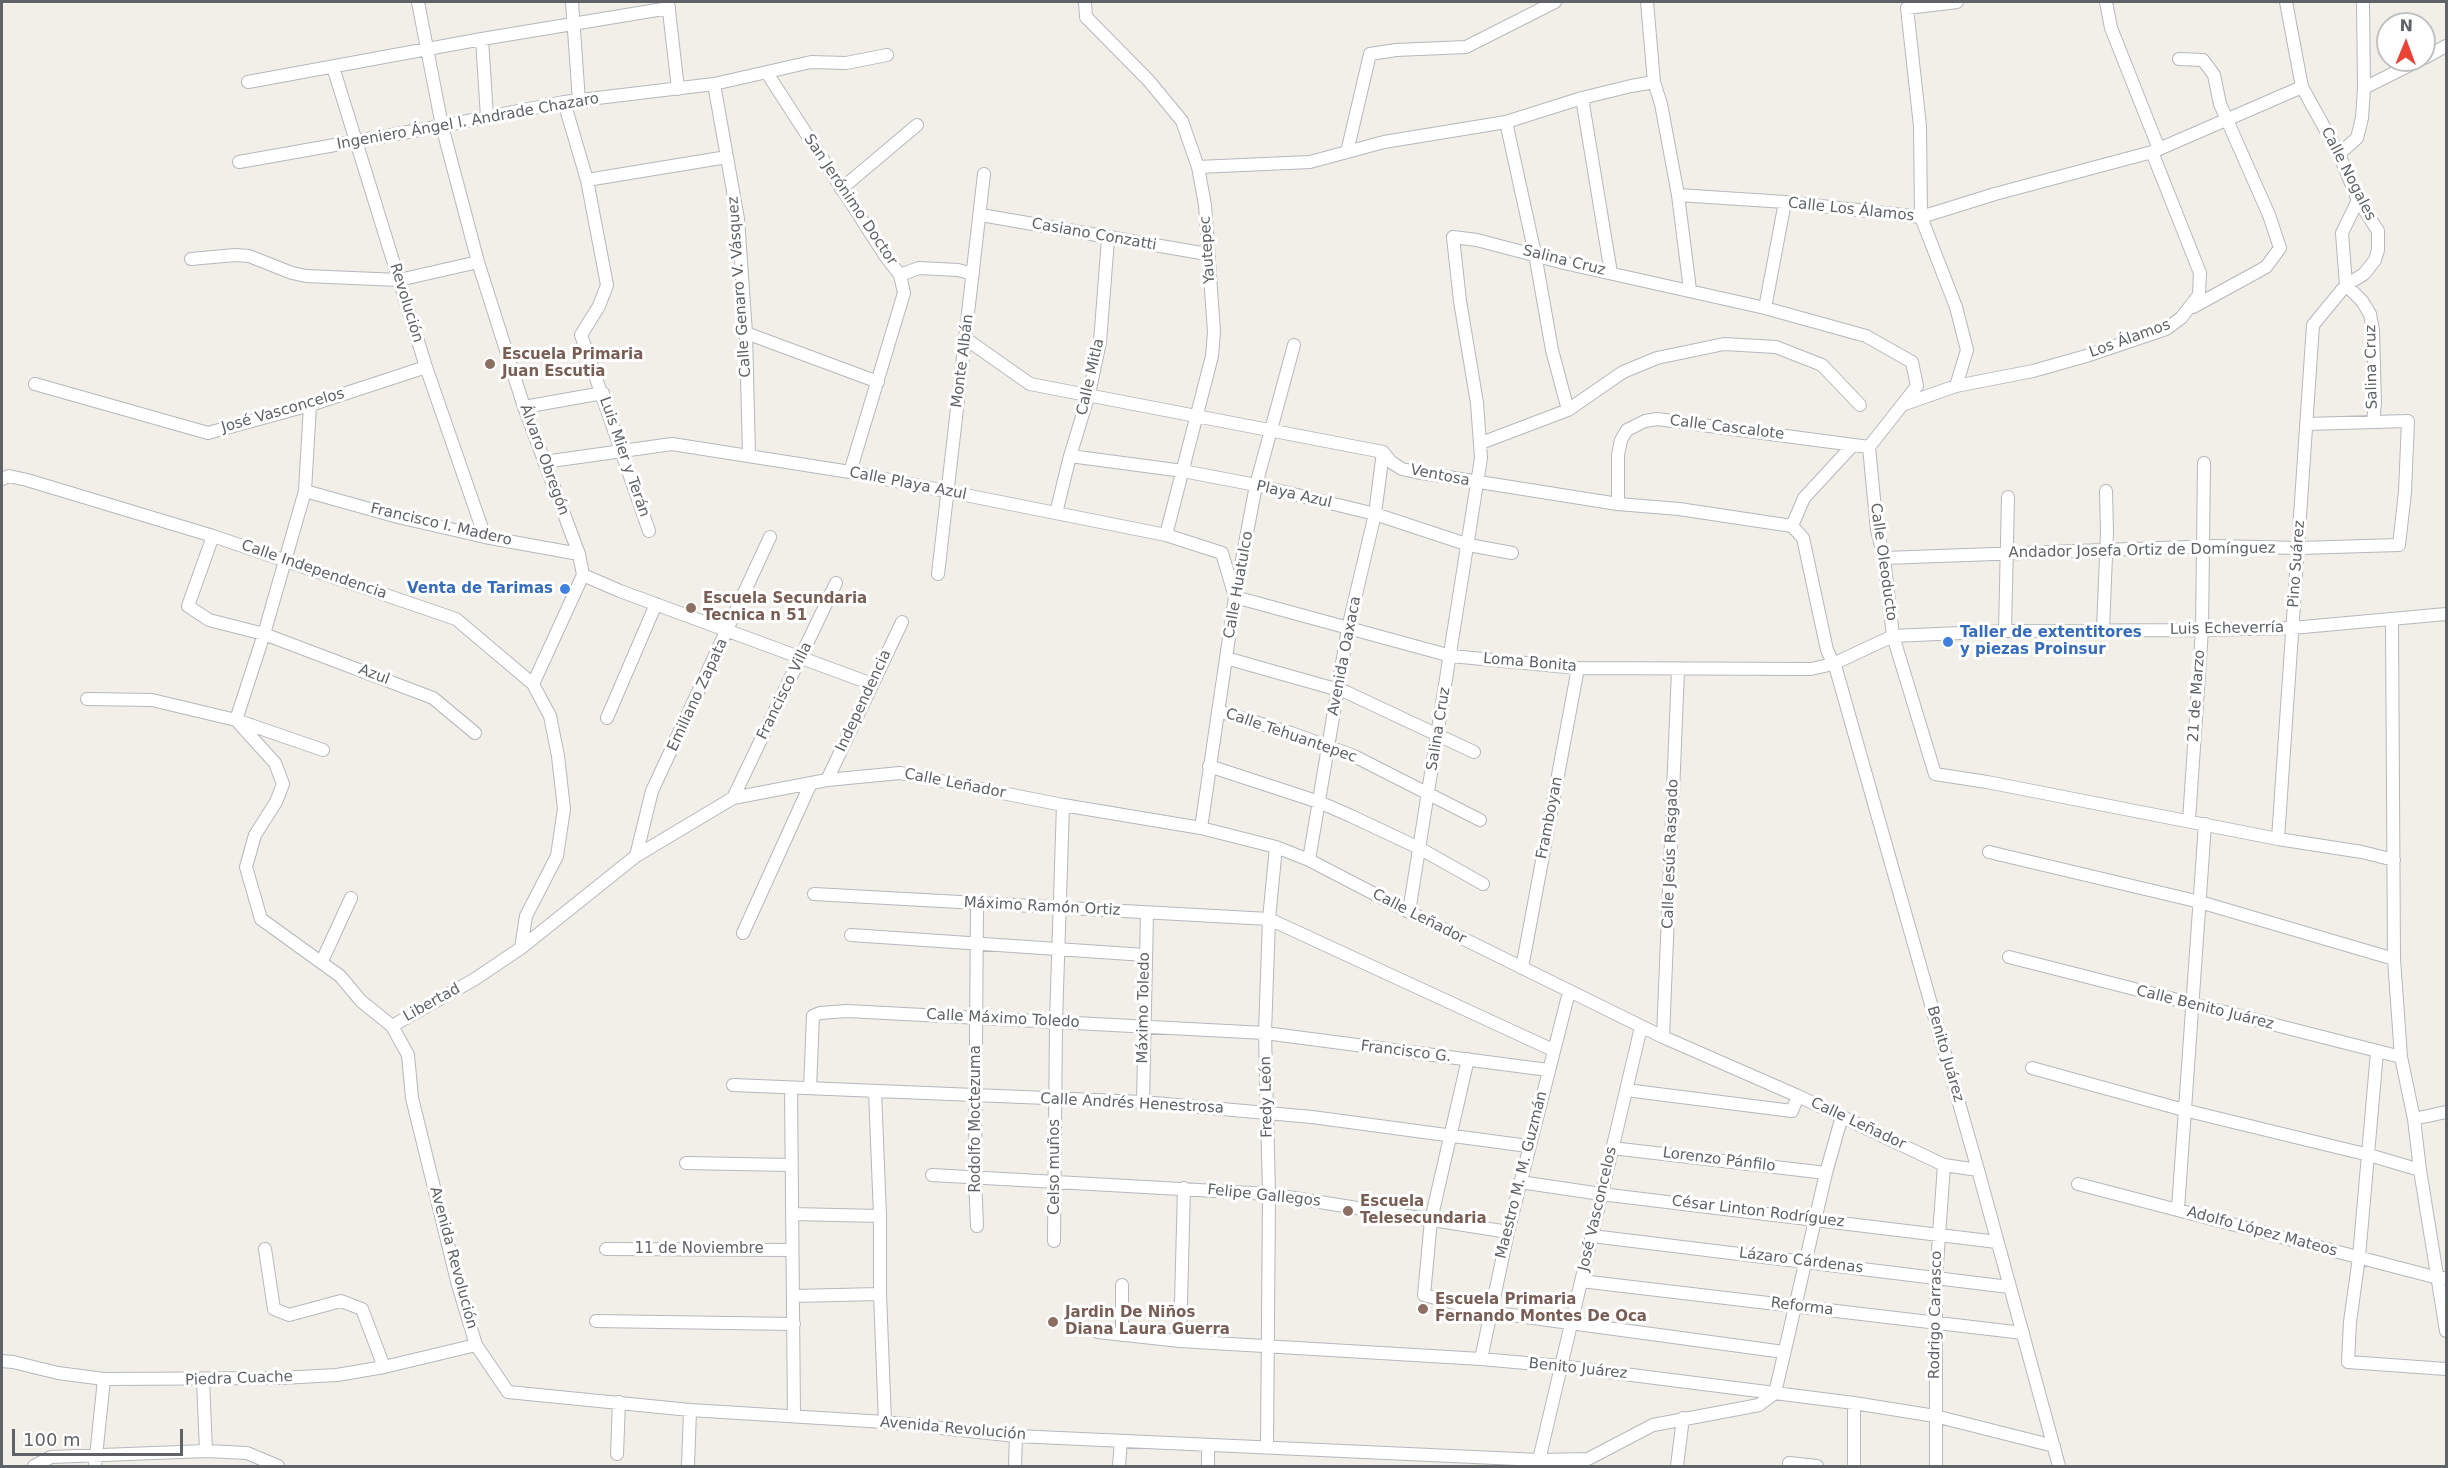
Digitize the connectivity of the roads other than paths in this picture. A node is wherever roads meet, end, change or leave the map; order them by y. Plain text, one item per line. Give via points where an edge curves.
1 (418, 2) edge
2 (572, 2) edge
3 (1085, 2) edge
4 (1555, 2) edge
5 (1647, 2) edge
6 (1957, 2) edge
7 (2106, 2) edge
8 (2286, 2) edge
9 (2363, 2) edge
10 (669, 5) edge
11 (574, 25) junction
12 (482, 39) junction
13 (427, 49) junction
14 (887, 54) dead end
15 (2178, 59) dead end
16 (333, 67) junction
17 (2396, 72) edge
18 (767, 73) junction
19 (248, 82) dead end
20 (1654, 82) junction
21 (714, 84) junction
22 (2302, 87) junction
23 (2364, 88) junction
24 (678, 89) junction
25 (1582, 98) junction
26 (579, 101) junction
27 (564, 102) junction
28 (487, 117) junction
29 (2228, 119) junction
30 (1506, 122) junction
31 (917, 125) dead end
32 (442, 126) junction
33 (356, 142) junction
34 (2155, 150) junction
35 (1347, 152) junction
36 (2339, 154) junction
37 (727, 157) junction
38 (239, 162) dead end
39 (1198, 167) junction
40 (984, 174) dead end
41 (587, 180) junction
42 (841, 189) junction
43 (1678, 195) junction
44 (2358, 200) junction
45 (1785, 202) junction
46 (981, 215) junction
47 (1921, 217) junction
48 (1108, 238) junction
49 (1207, 254) junction
50 (1535, 255) junction
51 (191, 259) dead end
52 (478, 262) junction
53 (1611, 273) junction
54 (973, 274) junction
55 (900, 275) junction
56 (399, 280) junction
57 (2346, 285) junction
58 (1690, 290) junction
59 (1766, 308) junction
60 (2191, 308) junction
61 (2313, 325) joint
62 (746, 333) junction
63 (966, 339) junction
64 (1294, 345) dead end
65 (426, 366) junction
66 (878, 382) junction
67 (35, 384) dead end
68 (1956, 386) junction
69 (603, 393) junction
70 (1089, 394) junction
71 (310, 405) junction
72 (1860, 405) dead end
73 (1902, 405) junction
74 (524, 407) junction
75 (1568, 410) junction
76 (1196, 417) junction
77 (2373, 422) junction
78 (2306, 424) junction
79 (1271, 429) junction
80 (1481, 443) junction
81 (1853, 445) junction
82 (1869, 447) junction
83 (622, 451) junction
84 (1383, 452) junction
85 (748, 455) junction
86 (1070, 456) junction
87 (544, 462) junction
88 (2204, 463) dead end
89 (1183, 471) junction
90 (850, 472) junction
91 (2, 479) edge
92 (1478, 483) junction
93 (1256, 485) junction
94 (305, 491) junction
95 (946, 491) junction
96 (2106, 491) dead end
97 (2008, 497) dead end
98 (1618, 504) junction
99 (1056, 513) junction
100 (1375, 514) junction
101 (1792, 526) junction
102 (649, 531) dead end
103 (1166, 535) junction
104 (213, 536) junction
105 (485, 537) junction
106 (770, 537) dead end
107 (1469, 545) junction
108 (2203, 546) junction
109 (2299, 548) junction
110 (2106, 550) junction
111 (1512, 553) dead end
112 (579, 554) junction
113 (2006, 555) junction
114 (1884, 558) junction
115 (285, 560) junction
116 (938, 574) dead end
117 (583, 575) junction
118 (836, 583) dead end
119 (1235, 597) junction
120 (656, 604) junction
121 (2446, 614) edge
122 (2392, 621) junction
123 (902, 622) dead end
124 (1348, 628) junction
125 (2292, 628) junction
126 (2103, 630) junction
127 (2202, 630) junction
128 (728, 631) junction
129 (2005, 631) junction
130 (264, 634) junction
131 (1893, 636) junction
132 (1451, 656) junction
133 (801, 657) junction
134 (1226, 658) junction
135 (1833, 664) junction
136 (1578, 668) junction
137 (1678, 670) junction
138 (532, 684) junction
139 (872, 684) junction
140 (1338, 690) junction
141 (87, 699) dead end
142 (1218, 711) junction
143 (607, 718) dead end
144 (236, 720) junction
145 (475, 733) dead end
146 (1438, 736) junction
147 (1329, 747) junction
148 (323, 750) dead end
149 (1474, 752) dead end
150 (1209, 766) junction
151 (827, 780) junction
152 (811, 783) junction
153 (1428, 794) junction
154 (733, 798) junction
155 (1319, 802) junction
156 (1063, 805) junction
157 (1480, 820) dead end
158 (2189, 820) junction
159 (2205, 824) junction
160 (1201, 828) junction
161 (2278, 839) junction
162 (1276, 847) junction
163 (1419, 849) junction
164 (1989, 852) dead end
165 (636, 856) junction
166 (1309, 860) junction
167 (2394, 860) junction
168 (1483, 884) dead end
169 (814, 894) dead end
170 (351, 898) dead end
171 (2200, 902) junction
172 (977, 904) junction
173 (1059, 907) junction
174 (1409, 912) junction
175 (1147, 913) junction
176 (1269, 919) junction
177 (743, 933) dead end
178 (850, 935) dead end
179 (976, 945) junction
180 (521, 948) junction
181 (1058, 950) junction
182 (1145, 955) junction
183 (2010, 957) dead end
184 (2394, 959) junction
185 (322, 962) junction
186 (1522, 968) junction
187 (1569, 992) junction
188 (2192, 1005) junction
189 (976, 1017) junction
190 (1056, 1021) junction
191 (392, 1026) junction
192 (1144, 1027) junction
193 (1641, 1027) junction
194 (1265, 1033) junction
195 (1663, 1037) junction
196 (1553, 1050) junction
197 (2377, 1052) junction
198 (2401, 1057) junction
199 (1468, 1059) junction
200 (2032, 1068) dead end
201 (1548, 1070) junction
202 (733, 1085) dead end
203 (791, 1088) junction
204 (810, 1088) junction
205 (1626, 1090) junction
206 (875, 1091) junction
207 (1798, 1096) junction
208 (977, 1097) junction
209 (1055, 1100) junction
210 (1143, 1102) junction
211 (2184, 1110) junction
212 (1268, 1112) junction
213 (2446, 1112) edge
214 (1842, 1116) junction
215 (2414, 1119) junction
216 (1449, 1135) junction
217 (1528, 1146) junction
218 (1612, 1148) junction
219 (2369, 1155) junction
220 (686, 1163) dead end
221 (1944, 1164) junction
222 (791, 1165) junction
223 (1978, 1170) junction
224 (2420, 1170) junction
225 (1826, 1173) junction
226 (932, 1175) dead end
227 (975, 1176) junction
228 (1055, 1181) junction
229 (1520, 1182) junction
230 (2078, 1184) dead end
231 (1184, 1188) junction
232 (1269, 1194) junction
233 (1601, 1194) junction
234 (2178, 1209) junction
235 (792, 1214) junction
236 (880, 1216) junction
237 (1816, 1218) junction
238 (1431, 1220) junction
239 (977, 1226) dead end
240 (1508, 1232) junction
241 (1938, 1234) junction
242 (1592, 1236) junction
243 (1054, 1241) dead end
244 (1997, 1242) junction
245 (265, 1249) dead end
246 (606, 1249) dead end
247 (792, 1250) junction
248 (2359, 1257) junction
249 (1806, 1262) junction
250 (1936, 1278) junction
251 (2442, 1278) edge
252 (1581, 1281) junction
253 (1122, 1285) dead end
254 (2009, 1287) junction
255 (880, 1294) junction
256 (793, 1296) junction
257 (1795, 1306) junction
258 (1489, 1312) junction
259 (596, 1321) dead end
260 (794, 1324) junction
261 (1570, 1324) junction
262 (1936, 1324) junction
263 (2446, 1330) edge
264 (1098, 1332) dead end
265 (2023, 1334) junction
266 (1122, 1335) junction
267 (1180, 1341) junction
268 (476, 1345) junction
269 (1268, 1347) junction
270 (1784, 1352) junction
271 (1481, 1359) junction
272 (2, 1361) edge
273 (1560, 1366) junction
274 (384, 1367) junction
275 (2446, 1369) edge
276 (104, 1379) junction
277 (203, 1380) junction
278 (1775, 1393) junction
279 (619, 1402) junction
280 (1854, 1403) junction
281 (690, 1410) junction
282 (794, 1416) junction
283 (1935, 1416) junction
284 (1683, 1418) junction
285 (885, 1422) junction
286 (1016, 1436) junction
287 (1121, 1441) junction
288 (1208, 1445) junction
289 (2054, 1446) junction
290 (1267, 1447) junction
291 (206, 1451) junction
292 (616, 1454) dead end
293 (1539, 1460) junction
294 (96, 1461) edge
295 (1789, 1465) edge
296 (34, 1467) edge
297 (278, 1467) edge
298 (688, 1467) edge
299 (1015, 1467) edge
300 (1119, 1467) edge
301 (1208, 1467) edge
302 (1677, 1467) edge
303 (1817, 1467) edge
304 (1854, 1467) edge
305 (1936, 1467) edge
306 (2059, 1467) edge

1 - 13 street, Álvaro Obregón
2 - 11 street
3 - 39 street, Yautepec via 1086,17 1182,121
4 - 35 street via 1466,47 1370,54
5 - 20 street
6 - 47 street via 1907,8 1920,126
7 - 34 street via 2111,28
8 - 22 street, Calle Nogales
9 - 23 street
10 - 11 street
10 - 24 street
11 - 12 street
11 - 26 street
12 - 13 street
12 - 28 street
13 - 16 street
13 - 32 street, Álvaro Obregón
14 - 18 street, Ingeniero Ángel l. Andrade Chazaro via 846,63 811,62
15 - 29 street via 2203,60 2214,75 2220,104
16 - 19 street
16 - 33 street, Revolución
17 - 23 street
18 - 21 street, Ingeniero Ángel l. Andrade Chazaro
18 - 42 street, San Jerónimo Doctor
20 - 25 street
20 - 43 street
21 - 24 street, Ingeniero Ángel l. Andrade Chazaro
21 - 37 street, Calle Genaro V. Vásquez
22 - 29 street, Calle Los Álamos
22 - 36 street, Calle Nogales
23 - 36 street via 2357,138
24 - 26 street, Ingeniero Ángel l. Andrade Chazaro
25 - 30 street
25 - 53 street
26 - 27 street, Ingeniero Ángel l. Andrade Chazaro
27 - 28 street, Ingeniero Ángel l. Andrade Chazaro
27 - 41 street
28 - 32 street, Ingeniero Ángel l. Andrade Chazaro
29 - 34 street, Calle Los Álamos
29 - 60 street, Los Álamos via 2280,248 2266,267
30 - 35 street
30 - 50 street
31 - 42 street
32 - 33 street, Ingeniero Ángel l. Andrade Chazaro
32 - 52 street, Álvaro Obregón
33 - 38 street, Ingeniero Ángel l. Andrade Chazaro
33 - 56 street, Revolución
34 - 47 street, Calle Los Álamos
34 - 60 street via 2200,273 2199,295
35 - 39 street via 1310,162
36 - 44 street, Calle Nogales
37 - 41 street
37 - 62 street, Calle Genaro V. Vásquez via 738,219
39 - 49 street, Yautepec via 1205,205
40 - 46 street, Monte Albán
41 - 69 street, Luis Mier y Terán via 607,285 581,335
42 - 55 street, San Jerónimo Doctor
43 - 45 street, Calle Los Álamos
43 - 58 street
44 - 57 street via 2342,233
44 - 57 street, Calle Nogales via 2378,231 2378,250 2364,274
45 - 47 street, Calle Los Álamos
45 - 59 street
46 - 48 street, Casiano Conzatti
46 - 54 street, Monte Albán
47 - 68 street via 1956,307 1967,350
48 - 49 street, Casiano Conzatti
48 - 70 street, Calle Mitla via 1100,342
49 - 76 street, Yautepec via 1214,332 1212,356
50 - 53 street, Salina Cruz
50 - 75 street via 1552,350
50 - 80 street, Salina Cruz via 1453,237
51 - 56 street via 249,256 306,276
52 - 56 street
52 - 74 street, Álvaro Obregón
53 - 58 street, Salina Cruz
54 - 55 street via 919,268
54 - 63 street, Monte Albán
55 - 66 street, San Jerónimo Doctor via 904,293
56 - 65 street, Revolución
57 - 61 street, Calle Nogales
57 - 77 street, Salina Cruz via 2370,314
58 - 59 street, Salina Cruz
59 - 73 street, Salina Cruz via 1866,336 1912,362 1917,386
60 - 68 street, Los Álamos via 2166,329 2124,343 2033,371
61 - 78 street, Pino Suárez
62 - 66 street
62 - 85 street, Calle Genaro V. Vásquez
63 - 70 street, Ventosa via 1030,384
63 - 95 street, Monte Albán
64 - 79 street, Calle Huatulco
65 - 71 street, José Vasconcelos
65 - 105 street, Revolución
66 - 90 street, San Jerónimo Doctor
67 - 71 street, José Vasconcelos via 208,433
68 - 73 street, Los Álamos
69 - 74 street
69 - 83 street, Luis Mier y Terán
70 - 76 street, Ventosa
70 - 86 street, Calle Mitla
71 - 94 street
72 - 75 street via 1822,365 1776,347 1724,344 1657,358 1623,372
73 - 82 street
74 - 87 street, Álvaro Obregón
75 - 80 street
76 - 79 street, Ventosa
76 - 89 street, Yautepec
77 - 78 street
77 - 109 street, Andador Josefa Ortiz de Domínguez via 2408,421 2399,545
78 - 109 street, Pino Suárez
79 - 84 street, Ventosa
79 - 93 street, Calle Huatulco
80 - 92 street, Salina Cruz
81 - 82 street, Calle Cascalote
81 - 98 street, Calle Cascalote via 1657,419 1645,421 1627,430 1621,440
81 - 101 street via 1804,498
82 - 114 street, Calle Oleoducto via 1876,530
83 - 85 street, Calle Playa Azul via 672,444
83 - 87 street, Calle Playa Azul
83 - 102 street, Luis Mier y Terán
84 - 92 street, Ventosa via 1402,469
84 - 100 street, Avenida Oaxaca
85 - 90 street, Calle Playa Azul
86 - 89 street, Playa Azul
86 - 99 street, Calle Mitla
87 - 112 street, Álvaro Obregón
88 - 108 street, 21 de Marzo
89 - 93 street, Playa Azul
89 - 103 street, Yautepec
90 - 95 street, Calle Playa Azul
91 - 104 street, Calle Independencia via 27,480
92 - 98 street, Ventosa
92 - 107 street, Salina Cruz
93 - 100 street, Playa Azul
93 - 119 street, Calle Huatulco
94 - 105 street, Francisco I. Madero
94 - 115 street
95 - 99 street, Calle Playa Azul
95 - 116 street, Monte Albán
96 - 110 street
97 - 113 street
98 - 101 street, Ventosa
99 - 103 street, Calle Playa Azul
100 - 107 street, Playa Azul
100 - 124 street, Avenida Oaxaca
101 - 135 street via 1803,538
103 - 119 street, Calle Playa Azul via 1222,553
104 - 115 street, Calle Independencia
104 - 130 street, Azul via 188,606 209,620
105 - 112 street, Francisco I. Madero
106 - 128 street, Emiliano Zapata
107 - 111 street, Playa Azul
107 - 132 street, Salina Cruz
108 - 109 street, Andador Josefa Ortiz de Domínguez
108 - 110 street, Andador Josefa Ortiz de Domínguez
108 - 127 street, 21 de Marzo
109 - 125 street, Pino Suárez
110 - 113 street, Andador Josefa Ortiz de Domínguez
110 - 126 street
112 - 117 street
113 - 114 street, Andador Josefa Ortiz de Domínguez
113 - 129 street
114 - 131 street, Calle Oleoducto
115 - 130 street
115 - 138 street, Calle Independencia via 456,619
117 - 120 street
117 - 138 street
118 - 133 street, Francisco Villa
119 - 124 street, Loma Bonita
119 - 134 street, Calle Huatulco
120 - 128 street
120 - 143 street
121 - 122 street, Luis Echeverría
122 - 125 street, Luis Echeverría
122 - 167 street
123 - 139 street, Independencia
124 - 132 street, Loma Bonita
124 - 140 street, Avenida Oaxaca
125 - 127 street, Luis Echeverría
125 - 161 street, Pino Suárez
126 - 127 street, Luis Echeverría
126 - 129 street, Luis Echeverría
127 - 158 street, 21 de Marzo
128 - 133 street
128 - 165 street, Emiliano Zapata via 652,791
129 - 131 street, Luis Echeverría
130 - 144 street
130 - 145 street, Azul via 433,698
131 - 135 street, Luis Echeverría
131 - 158 street, Calle Oleoducto via 1935,774
132 - 136 street, Loma Bonita
132 - 146 street, Salina Cruz
133 - 139 street
133 - 154 street, Francisco Villa
134 - 140 street
134 - 142 street, Calle Huatulco
135 - 137 street, Loma Bonita via 1810,669
135 - 223 street, Benito Juárez
136 - 137 street, Loma Bonita
136 - 186 street, Framboyan
137 - 195 street, Calle Jesús Rasgado
138 - 180 street, Calle Independencia via 550,716 564,809 557,856 526,916
139 - 151 street, Independencia
140 - 146 street
140 - 147 street, Avenida Oaxaca
141 - 144 street via 152,700
142 - 147 street, Calle Tehuantepec
142 - 150 street, Calle Huatulco
144 - 148 street
144 - 185 street, Libertad via 274,763 283,784 255,835 246,867 261,919
146 - 149 street
146 - 153 street, Salina Cruz
147 - 153 street, Calle Tehuantepec
147 - 155 street, Avenida Oaxaca
150 - 155 street
150 - 160 street, Calle Huatulco
151 - 152 street, Libertad
151 - 156 street, Calle Leñador via 900,773
152 - 154 street, Libertad
152 - 177 street
153 - 157 street, Calle Tehuantepec
153 - 163 street, Salina Cruz
154 - 165 street, Libertad
155 - 163 street
155 - 166 street, Avenida Oaxaca
156 - 160 street, Calle Leñador
156 - 173 street, Celso muños
158 - 159 street
159 - 161 street
159 - 171 street
160 - 162 street, Calle Leñador
161 - 167 street
162 - 166 street, Calle Leñador
162 - 176 street, Fredy León
163 - 168 street
163 - 174 street, Salina Cruz
164 - 171 street
165 - 180 street, Libertad
166 - 174 street, Calle Leñador
167 - 184 street
169 - 172 street, Máximo Ramón Ortiz
170 - 185 street
171 - 184 street
171 - 188 street
172 - 173 street, Máximo Ramón Ortiz
172 - 179 street, Rodolfo Moctezuma
173 - 175 street, Máximo Ramón Ortiz
173 - 181 street, Celso muños
174 - 186 street, Calle Leñador
175 - 176 street, Máximo Ramón Ortiz
175 - 182 street, Máximo Toledo
176 - 194 street, Fredy León
176 - 196 street
178 - 179 street
179 - 181 street
179 - 189 street, Rodolfo Moctezuma
180 - 191 street, Libertad
181 - 182 street
181 - 190 street, Celso muños
182 - 192 street, Máximo Toledo
183 - 188 street, Calle Benito Juárez
184 - 198 street
185 - 191 street, Libertad
186 - 187 street, Calle Leñador
187 - 193 street, Calle Leñador
187 - 196 street, Maestro M. M. Guzmán
188 - 197 street, Calle Benito Juárez
188 - 211 street
189 - 190 street, Calle Máximo Toledo
189 - 204 street, Calle Máximo Toledo via 820,1013 813,1016
189 - 208 street, Rodolfo Moctezuma
190 - 192 street, Calle Máximo Toledo
190 - 209 street, Celso muños
191 - 268 street, Avenida Revolución via 408,1055 412,1098
192 - 194 street, Calle Máximo Toledo
192 - 210 street, Máximo Toledo
193 - 195 street, Calle Leñador
193 - 205 street, José Vasconcelos
194 - 199 street, Francisco G.
194 - 212 street, Fredy León
195 - 207 street, Calle Leñador
196 - 201 street, Maestro M. M. Guzmán
197 - 198 street, Calle Benito Juárez
197 - 219 street
198 - 215 street
199 - 201 street, Francisco G.
199 - 216 street
200 - 211 street
201 - 217 street, Maestro M. M. Guzmán
202 - 203 street, Calle Andrés Henestrosa
203 - 204 street, Calle Andrés Henestrosa
203 - 222 street
204 - 206 street, Calle Andrés Henestrosa
205 - 207 street via 1792,1111
205 - 218 street, José Vasconcelos
206 - 208 street, Calle Andrés Henestrosa
206 - 236 street
207 - 214 street, Calle Leñador
208 - 209 street, Calle Andrés Henestrosa
208 - 227 street, Rodolfo Moctezuma
209 - 210 street, Calle Andrés Henestrosa
209 - 228 street, Celso muños
210 - 212 street, Calle Andrés Henestrosa
211 - 219 street
211 - 234 street
212 - 216 street, Calle Andrés Henestrosa
212 - 232 street, Fredy León
213 - 215 street
214 - 221 street, Calle Leñador
214 - 225 street
215 - 224 street
216 - 217 street, Calle Andrés Henestrosa
216 - 238 street
217 - 229 street, Maestro M. M. Guzmán
218 - 225 street, Lorenzo Pánfilo
218 - 233 street, José Vasconcelos
219 - 224 street
219 - 248 street
220 - 222 street
221 - 223 street, Calle Leñador
221 - 241 street, Rodrigo Carrasco
222 - 235 street
223 - 244 street, Benito Juárez
224 - 251 street
225 - 237 street
226 - 227 street, Felipe Gallegos
227 - 228 street, Felipe Gallegos
227 - 239 street, Rodolfo Moctezuma
228 - 231 street, Felipe Gallegos
228 - 243 street, Celso muños
229 - 233 street, César Linton Rodríguez
229 - 240 street, Maestro M. M. Guzmán
230 - 234 street, Adolfo López Mateos
231 - 232 street, Felipe Gallegos
231 - 267 street
232 - 238 street, Felipe Gallegos
232 - 269 street, Fredy León
233 - 237 street, César Linton Rodríguez
233 - 242 street, José Vasconcelos
234 - 248 street, Adolfo López Mateos
235 - 236 street
235 - 247 street
236 - 255 street
237 - 241 street, César Linton Rodríguez
237 - 249 street
238 - 240 street, Felipe Gallegos
238 - 258 street via 1424,1295
240 - 258 street, Maestro M. M. Guzmán
241 - 244 street, César Linton Rodríguez
241 - 250 street, Rodrigo Carrasco
242 - 249 street, Lázaro Cárdenas
242 - 252 street, José Vasconcelos
244 - 254 street, Benito Juárez
245 - 274 street via 274,1309 289,1315 341,1301 362,1309
246 - 247 street, 11 de Noviembre
247 - 256 street
248 - 251 street, Adolfo López Mateos
248 - 275 street via 2348,1362
249 - 250 street, Lázaro Cárdenas
249 - 257 street
250 - 254 street, Lázaro Cárdenas
250 - 262 street, Rodrigo Carrasco
251 - 263 street
252 - 257 street, Reforma
252 - 261 street, José Vasconcelos
253 - 266 street
254 - 265 street, Benito Juárez
255 - 256 street
255 - 285 street
256 - 260 street
257 - 262 street, Reforma
257 - 270 street
258 - 261 street
258 - 271 street, Maestro M. M. Guzmán
259 - 260 street
260 - 282 street
261 - 270 street
261 - 273 street, José Vasconcelos
262 - 265 street, Reforma
262 - 283 street, Rodrigo Carrasco
264 - 266 street, Benito Juárez
265 - 289 street, Benito Juárez
266 - 267 street, Benito Juárez
267 - 269 street, Benito Juárez
268 - 274 street, Piedra Cuache
268 - 279 street, Avenida Revolución via 508,1392
269 - 271 street, Benito Juárez
269 - 290 street, Fredy León
270 - 278 street
271 - 273 street, Benito Juárez
272 - 276 street, Piedra Cuache
273 - 278 street, Benito Juárez
273 - 293 street, José Vasconcelos
274 - 277 street, Piedra Cuache via 338,1375
276 - 277 street, Piedra Cuache
276 - 294 street
277 - 291 street
278 - 280 street, Benito Juárez
278 - 284 street, Avenida Revolución via 1759,1405
279 - 281 street, Avenida Revolución
279 - 292 street
280 - 283 street, Benito Juárez
280 - 304 street
281 - 282 street, Avenida Revolución
281 - 298 street
282 - 285 street, Avenida Revolución
283 - 289 street, Benito Juárez
283 - 305 street, Rodrigo Carrasco
284 - 293 street, Avenida Revolución via 1653,1425 1588,1459
284 - 302 street
285 - 286 street, Avenida Revolución
286 - 287 street, Avenida Revolución
286 - 299 street
287 - 288 street, Avenida Revolución
287 - 300 street
288 - 290 street, Avenida Revolución
288 - 301 street
289 - 306 street, Benito Juárez
290 - 293 street, Avenida Revolución
291 - 294 street
291 - 297 street via 247,1453
294 - 296 street via 51,1457
295 - 303 street

